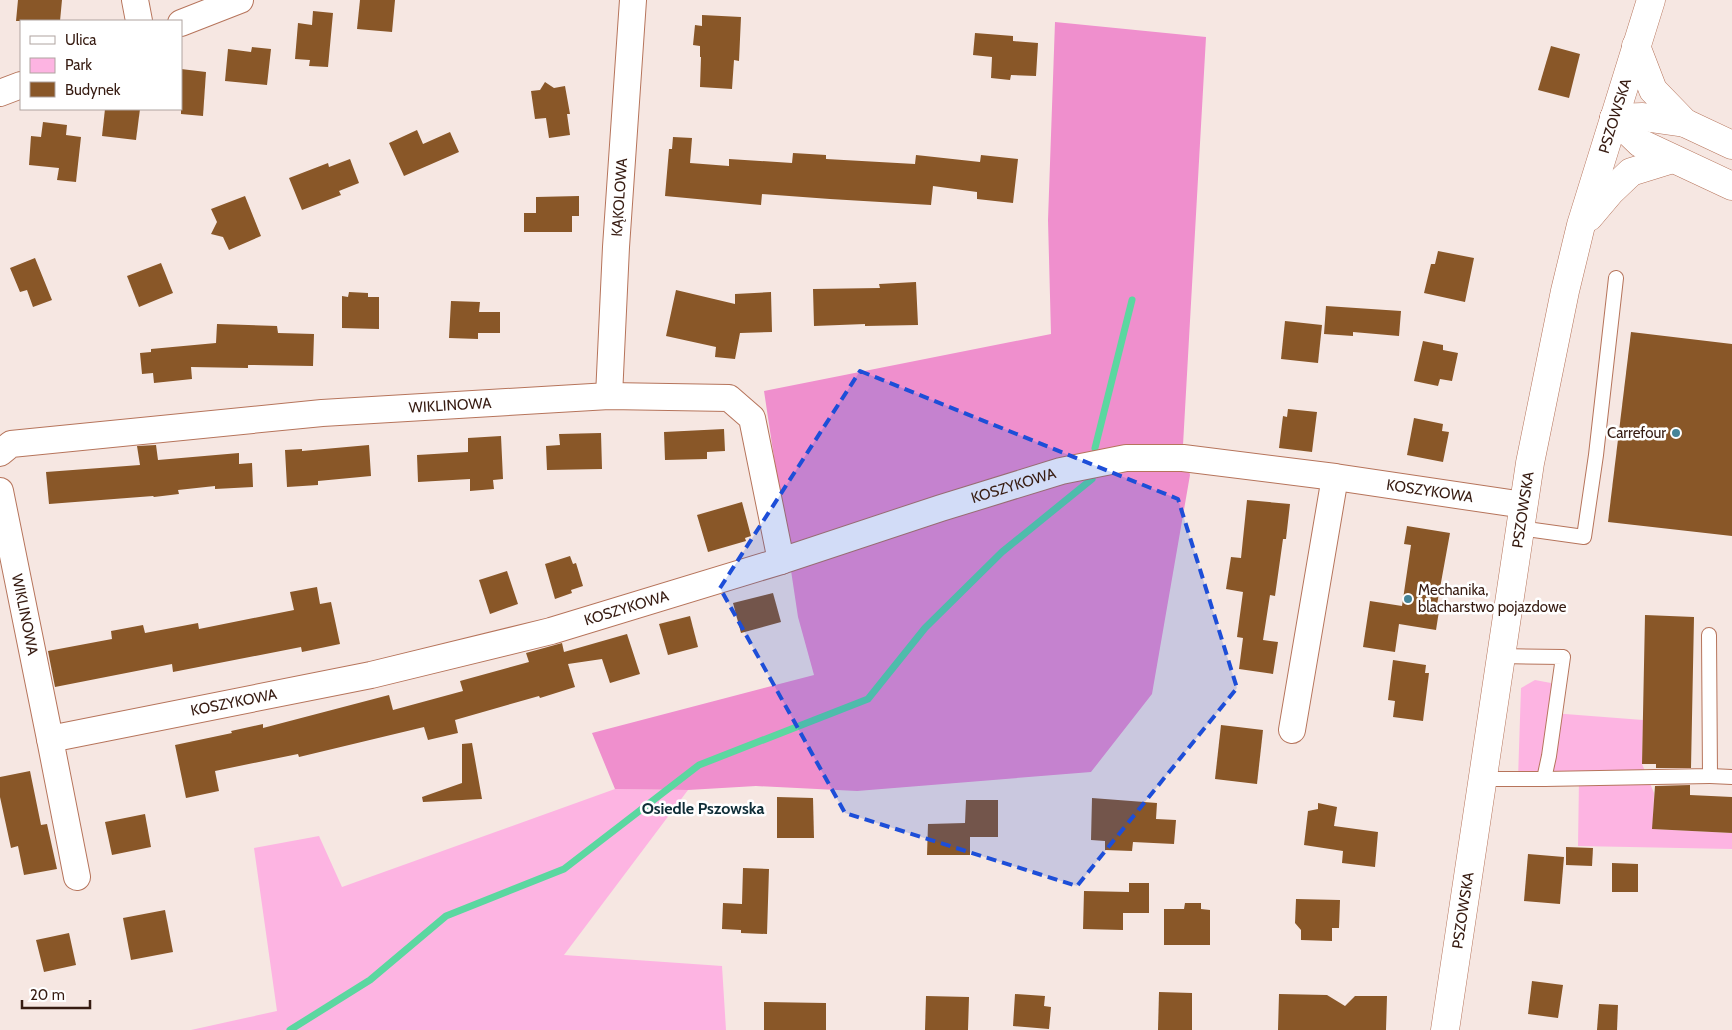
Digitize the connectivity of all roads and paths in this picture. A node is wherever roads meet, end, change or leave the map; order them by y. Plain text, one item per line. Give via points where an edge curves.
1 (135, 0) edge
2 (240, 0) edge
3 (633, 0) edge
4 (1651, 0) edge
5 (139, 20) edge
6 (182, 23) edge
7 (1636, 46) junction
8 (20, 85) edge
9 (0, 93) edge
10 (1614, 118) junction
11 (1685, 124) junction
12 (1732, 145) edge
13 (1673, 159) junction
14 (1732, 186) edge
15 (1581, 225) junction
16 (1616, 278) dead end
17 (609, 396) junction
18 (0, 454) edge
19 (1335, 477) junction
20 (0, 491) edge
21 (1522, 517) junction
22 (781, 561) junction
23 (1709, 635) dead end
24 (1500, 656) junction
25 (1292, 730) dead end
26 (50, 739) junction
27 (1710, 776) junction
28 (1732, 777) edge
29 (1483, 778) junction
30 (1544, 779) junction
31 (77, 877) dead end
32 (1446, 1030) edge

1 - 5 street
2 - 6 street
3 - 17 street, KĄKOLOWA
4 - 7 main road, PSZOWSKA
7 - 10 main road, PSZOWSKA
7 - 11 main road via 1654,90
8 - 9 street
10 - 11 main road
10 - 13 main road via 1640,143
10 - 15 main road, PSZOWSKA
11 - 12 main road
13 - 14 main road
13 - 15 main road via 1631,172
15 - 21 main road, PSZOWSKA via 1530,463
16 - 21 lane via 1584,537
17 - 18 street, WIKLINOWA via 322,412 11,444
17 - 22 street, WIKLINOWA via 729,398 752,418
19 - 21 street, KOSZYKOWA
19 - 22 street, KOSZYKOWA via 1183,458 1126,458 1061,471
19 - 25 street
20 - 26 street, WIKLINOWA
21 - 24 main road, PSZOWSKA
22 - 26 street, KOSZYKOWA via 542,633 371,675
23 - 27 lane
24 - 29 main road, PSZOWSKA
24 - 30 lane via 1563,657
26 - 31 street
27 - 28 lane
27 - 30 lane
29 - 30 lane
29 - 32 main road, PSZOWSKA

